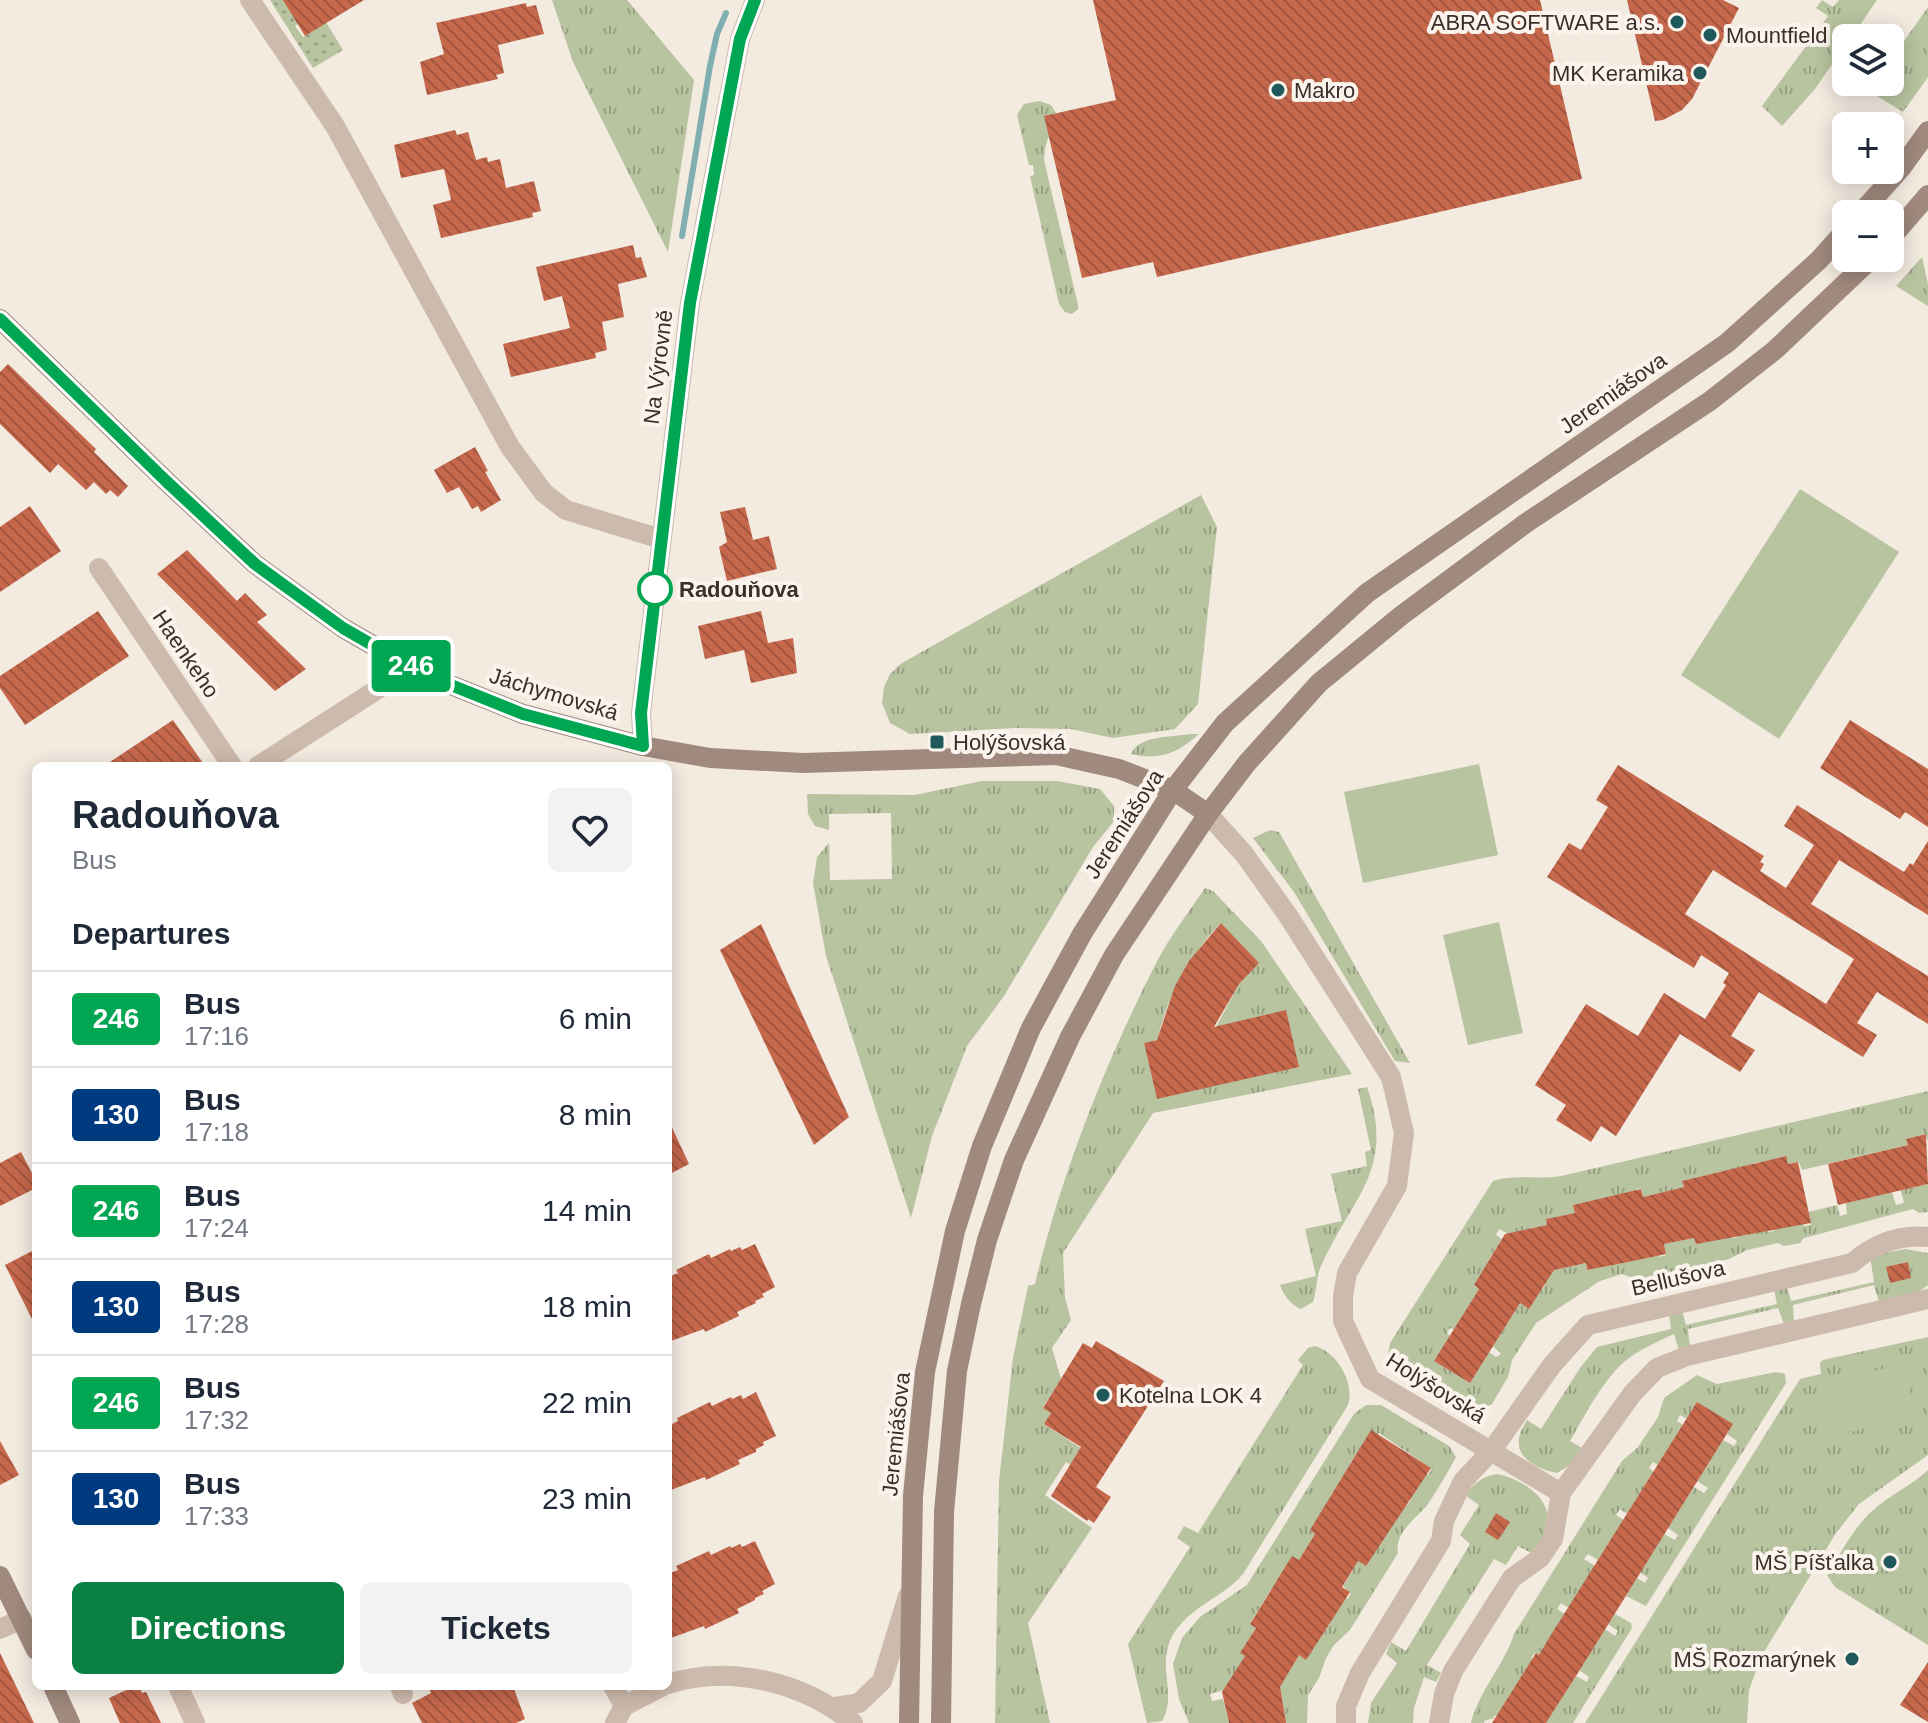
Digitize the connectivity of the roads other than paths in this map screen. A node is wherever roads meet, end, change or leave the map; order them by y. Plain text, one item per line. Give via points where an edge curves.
1 (250, 0) edge
2 (755, 0) edge
3 (1928, 131) edge
4 (1928, 195) edge
5 (1873, 200) edge
6 (1904, 223) edge
7 (1832, 246) edge
8 (1859, 272) edge
9 (0, 319) edge
10 (661, 539) junction
11 (99, 568) dead end
12 (412, 667) junction
13 (643, 746) junction
14 (229, 762) edge
15 (264, 762) edge
16 (1173, 790) junction
17 (1208, 814) junction
18 (1928, 1237) edge
19 (1928, 1299) edge
20 (1492, 1450) junction
21 (1561, 1493) junction
22 (0, 1576) edge
23 (909, 1592) junction
24 (22, 1619) junction
25 (0, 1629) edge
26 (32, 1641) edge
27 (672, 1683) edge
28 (55, 1690) edge
29 (180, 1690) edge
30 (614, 1690) edge
31 (658, 1690) edge
32 (834, 1707) junction
33 (619, 1714) edge
34 (70, 1723) edge
35 (195, 1723) edge
36 (853, 1723) edge
37 (909, 1723) edge
38 (941, 1723) edge
39 (1346, 1723) edge
40 (1439, 1723) edge

1 - 10 street via 335,126 510,447 544,493 566,510
2 - 10 street, Na Výrovně via 740,39 699,252
3 - 5 main road
4 - 6 main road
7 - 16 main road, Jeremiášova via 1727,343 1367,593 1225,723
8 - 17 main road via 1710,401 1526,523 1319,683
9 - 12 main road, Jáchymovská via 255,564 343,628
10 - 13 street, Na Výrovně via 641,713
11 - 14 street, Haenkeho
12 - 13 main road, Jáchymovská via 523,714
12 - 15 street
13 - 16 main road, Jáchymovská via 710,758 792,763 1056,755 1111,767
16 - 17 main road, Jáchymovská
16 - 23 main road, Jeremiášova via 1082,934 1031,1028 982,1146 955,1231 925,1372
17 - 20 street, Holýšovská via 1287,914 1391,1077 1404,1133 1397,1186 1347,1273 1343,1296 1343,1321 1356,1352 1370,1379
17 - 38 main road via 1114,955 1070,1037 1014,1160 987,1240 957,1371 949,1442
18 - 20 street, Bellušova via 1878,1245 1852,1263 1588,1325 1552,1365
19 - 21 street via 1687,1356 1657,1368
20 - 21 street
20 - 39 street, Bellušova via 1463,1481 1444,1521 1441,1541 1360,1673 1346,1706
21 - 40 street via 1553,1539 1540,1558 1512,1578 1453,1671
22 - 24 main road
23 - 32 street via 882,1681 859,1703
23 - 37 main road, Jeremiášova
24 - 25 street
24 - 26 main road
27 - 32 street via 722,1675 754,1677
28 - 34 main road
29 - 35 street
30 - 33 street
31 - 33 street
32 - 36 street

